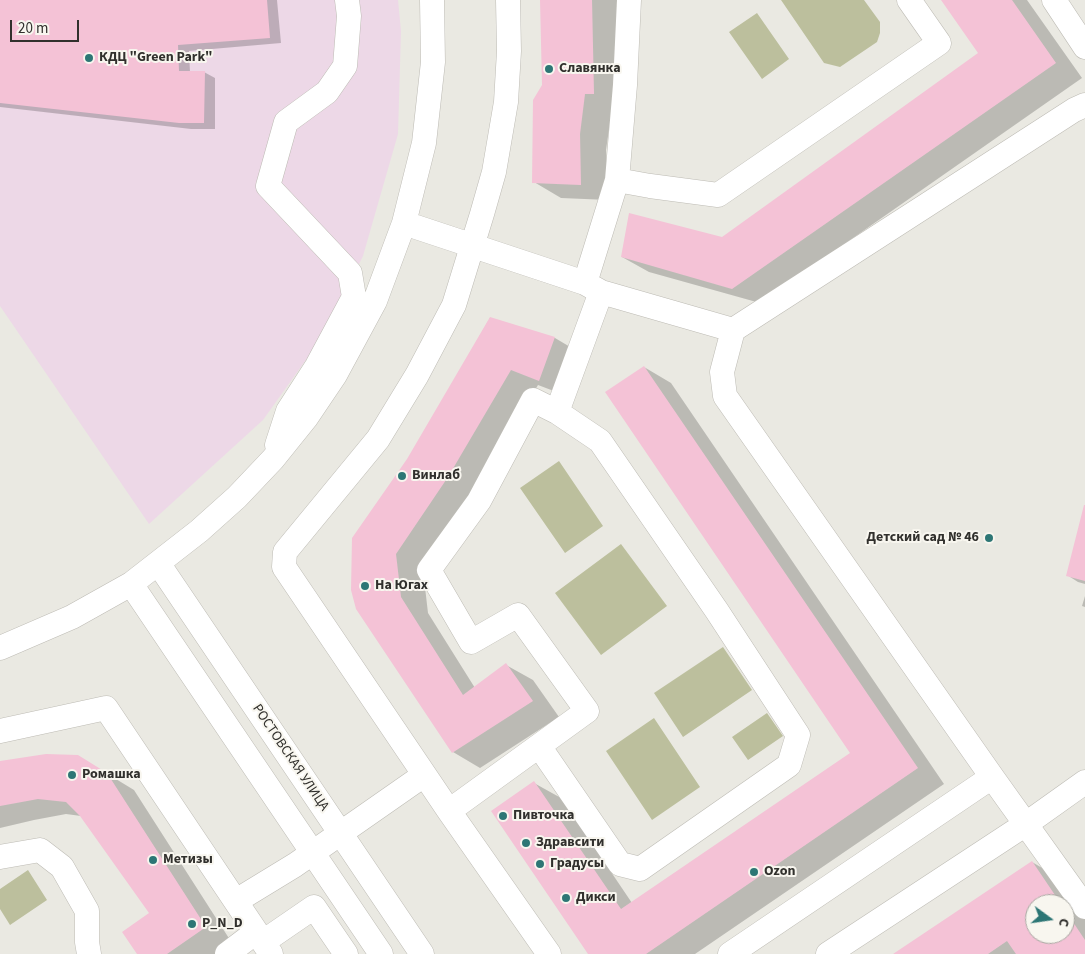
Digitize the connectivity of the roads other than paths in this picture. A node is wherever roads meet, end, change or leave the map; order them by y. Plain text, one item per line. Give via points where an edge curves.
1 (348, 0) edge
2 (432, 0) edge
3 (508, 0) edge
4 (629, 0) edge
5 (909, 0) edge
6 (1054, 0) edge
7 (1085, 47) edge
8 (1085, 105) edge
9 (617, 180) junction
10 (404, 223) junction
11 (472, 245) junction
12 (593, 288) junction
13 (733, 330) junction
14 (557, 412) junction
15 (273, 459) junction
16 (158, 563) junction
17 (131, 584) junction
18 (0, 648) edge
19 (0, 731) edge
20 (539, 746) junction
21 (424, 775) junction
22 (992, 777) junction
23 (1085, 782) edge
24 (449, 812) junction
25 (1026, 824) junction
26 (341, 834) junction
27 (313, 852) junction
28 (0, 857) edge
29 (236, 902) junction
30 (1085, 908) edge
31 (264, 943) edge
32 (89, 954) edge
33 (227, 954) edge
34 (346, 954) edge
35 (381, 954) edge
36 (422, 954) edge
37 (549, 954) edge
38 (730, 954) edge
39 (828, 954) edge

1 - 15 street via 346,66 328,92 286,122 268,186 350,272 354,297 288,412
2 - 10 street via 433,62 425,134
3 - 11 street via 506,102 494,172
4 - 9 street
5 - 9 street via 939,43 718,195
6 - 7 street
8 - 13 street
9 - 12 street
10 - 11 street
10 - 15 street via 375,301 335,375
11 - 12 street
11 - 21 street via 454,305 417,375 378,439 285,552 284,567
12 - 13 street
12 - 14 street
13 - 22 street via 722,372 725,396
14 - 20 street via 533,400 479,501 429,570 471,642 518,615 587,711
14 - 20 street via 600,441 798,735 789,765 640,869 620,864
15 - 16 street via 199,531
16 - 17 street
16 - 26 street, РОСТОВСКАЯ УЛИЦА
17 - 18 street via 72,617
17 - 27 street
19 - 29 street via 106,708
20 - 24 street
21 - 24 street
21 - 26 street
22 - 25 street
22 - 38 street
23 - 25 street
24 - 37 street
25 - 30 street
25 - 39 street
26 - 27 street
26 - 36 street, РОСТОВСКАЯ УЛИЦА
27 - 29 street
27 - 35 street
28 - 32 street via 40,850 62,867 87,911
29 - 31 street
31 - 33 street
31 - 34 street via 314,907

